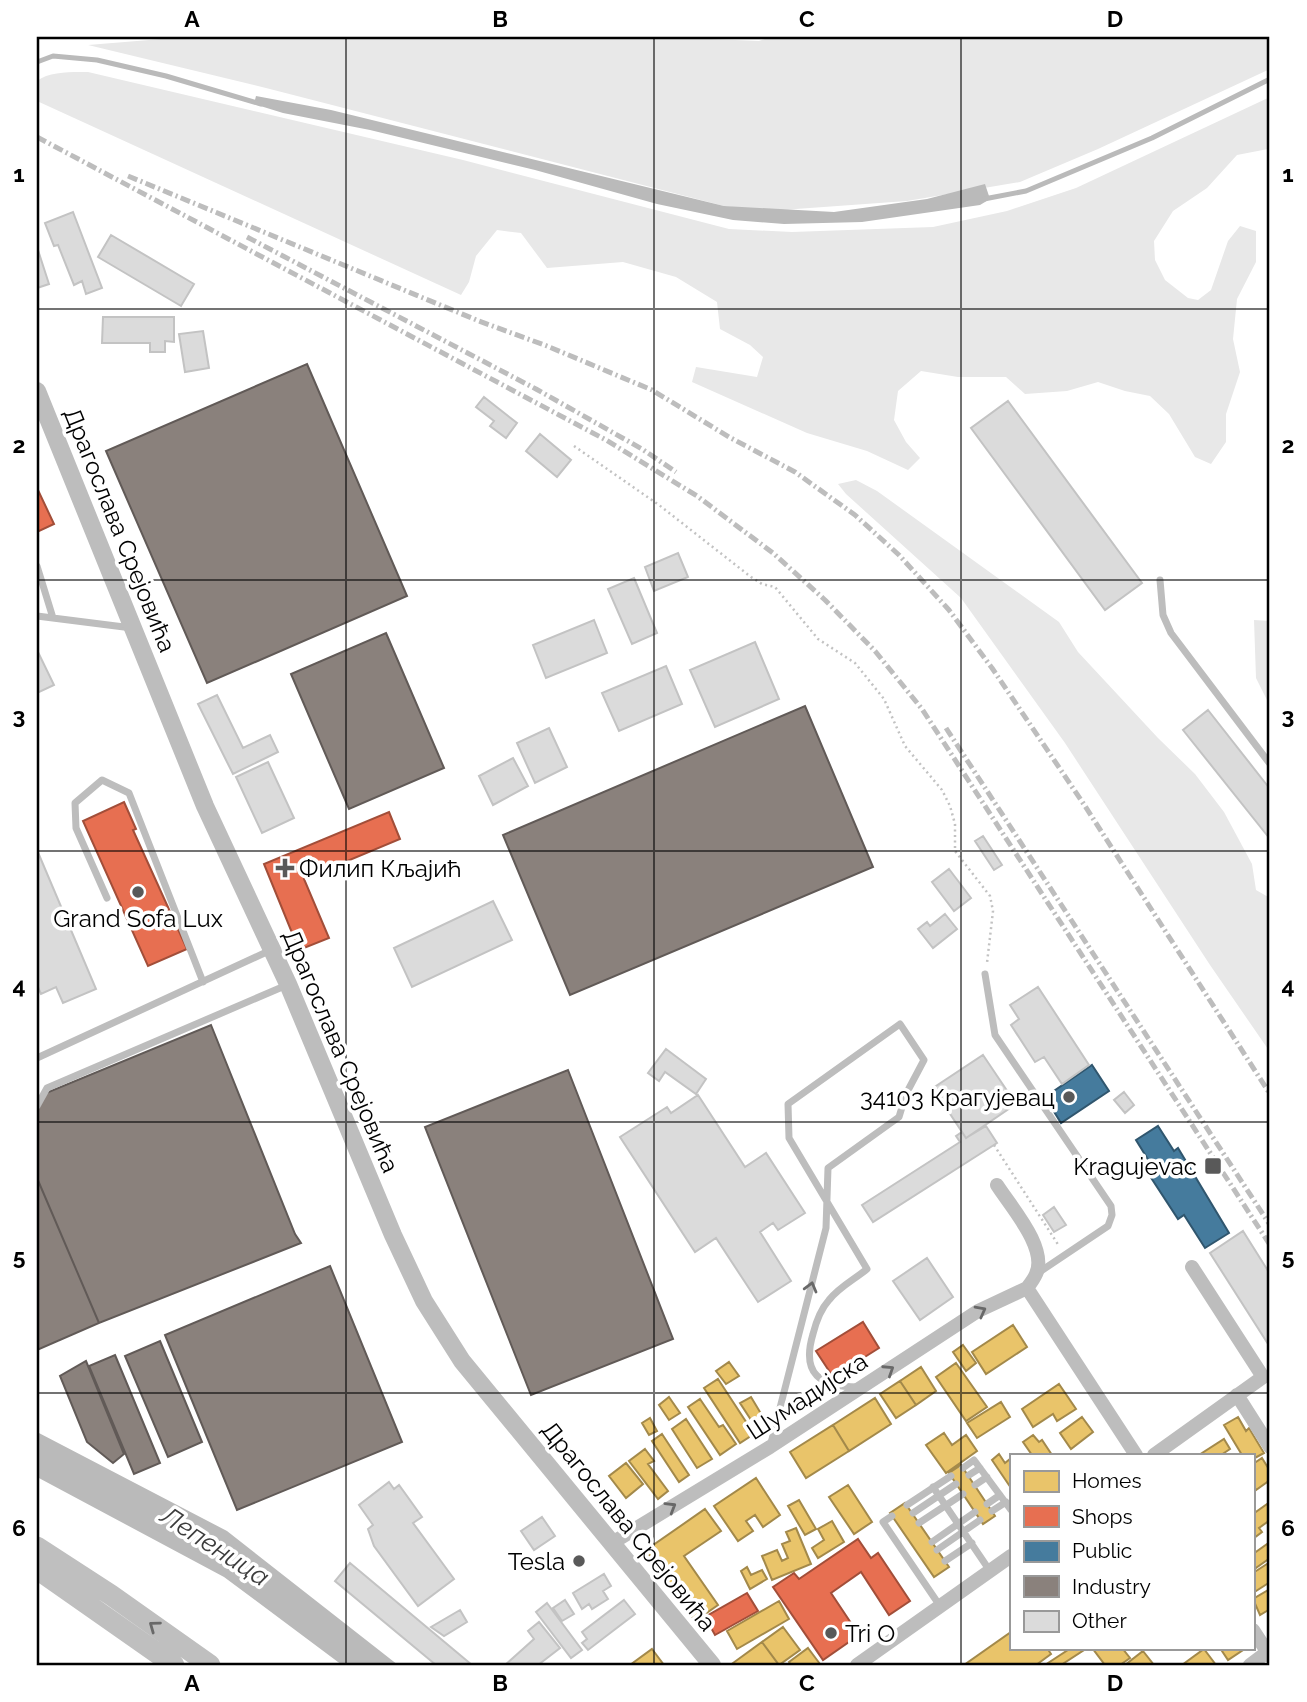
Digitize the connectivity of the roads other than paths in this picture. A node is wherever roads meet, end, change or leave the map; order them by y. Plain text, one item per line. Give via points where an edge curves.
1 (37, 391) edge
2 (41, 413) edge
3 (37, 566) edge
4 (1160, 580) dead end
5 (37, 616) edge
6 (53, 618) junction
7 (133, 628) junction
8 (1270, 764) edge
9 (107, 898) dead end
10 (272, 950) junction
11 (985, 974) road end
12 (203, 982) junction
13 (288, 984) junction
14 (37, 1058) edge
15 (37, 1106) edge
16 (997, 1185) dead end
17 (827, 1204) junction
18 (1192, 1268) dead end
19 (1037, 1273) junction
20 (1027, 1289) junction
21 (862, 1388) junction
22 (1237, 1395) junction
23 (770, 1447) junction
24 (1270, 1447) edge
25 (1135, 1454) edge
26 (1155, 1454) edge
27 (963, 1468) dead end
28 (980, 1468) junction
29 (969, 1475) dead end
30 (951, 1476) dead end
31 (987, 1476) junction
32 (956, 1484) dead end
33 (975, 1485) dead end
34 (933, 1488) junction
35 (962, 1494) dead end
36 (1000, 1495) junction
37 (939, 1496) junction
38 (1006, 1502) junction
39 (907, 1505) dead end
40 (946, 1506) junction
41 (1010, 1508) edge
42 (975, 1512) dead end
43 (913, 1513) dead end
44 (892, 1516) dead end
45 (980, 1520) dead end
46 (919, 1523) dead end
47 (897, 1524) dead end
48 (961, 1528) junction
49 (888, 1530) junction
50 (904, 1534) dead end
51 (895, 1540) junction
52 (612, 1542) junction
53 (932, 1542) dead end
54 (971, 1544) junction
55 (37, 1547) edge
56 (937, 1549) dead end
57 (917, 1553) dead end
58 (1010, 1557) edge
59 (908, 1559) junction
60 (922, 1560) dead end
61 (945, 1561) dead end
62 (914, 1566) junction
63 (37, 1569) edge
64 (990, 1571) junction
65 (930, 1572) dead end
66 (921, 1578) junction
67 (941, 1606) junction
68 (1254, 1631) edge
69 (1269, 1653) edge
70 (174, 1665) edge
71 (210, 1665) edge
72 (712, 1665) edge
73 (857, 1665) edge
74 (1251, 1665) edge

1 - 2 street, Драгослава Срејовића
2 - 7 street, Драгослава Срејовића
3 - 6 lane
4 - 8 lane via 1171,632
5 - 6 lane
6 - 7 lane
7 - 10 street, Драгослава Срејовића via 205,806
9 - 12 lane via 76,828 75,803 102,780 129,793
10 - 12 lane
10 - 13 street, Драгослава Срејовића
11 - 19 lane via 995,1035 1111,1206 1108,1226
12 - 14 lane
13 - 15 lane via 47,1088
13 - 52 street, Драгослава Срејовића via 424,1301 462,1361
16 - 19 street via 1035,1244
17 - 17 lane via 828,1168 899,1117 924,1060 900,1024 788,1104 789,1138
17 - 21 lane via 867,1269 827,1301 808,1348 812,1367 824,1382
23 -> 17 lane via 826,1228
18 - 22 street via 1263,1377
19 - 20 street
21 -> 20 street, Шумадијска via 978,1311
20 - 25 street
21 - 23 street, Шумадијска
22 - 24 street
22 - 26 street
52 -> 23 street, Шумадијска
27 - 28 lane via 974,1460
28 - 29 lane
28 - 31 lane
30 - 34 lane
31 - 33 lane
31 - 36 lane
32 - 37 lane
34 - 37 lane
34 - 39 lane
35 - 40 lane
36 - 38 lane
36 - 38 lane via 990,1507
37 - 40 lane
37 - 43 lane
38 - 41 lane
40 - 46 lane
40 - 48 lane
42 - 48 lane
44 - 49 lane via 883,1522
45 - 48 lane
47 - 49 lane
48 - 53 lane
48 - 54 lane
48 - 56 lane
49 - 51 lane
50 - 51 lane
51 - 59 lane
52 - 72 street, Драгослава Срејовића
54 - 61 lane
54 - 64 lane
71 -> 55 main road
57 - 59 lane
58 - 64 street
59 - 62 lane
60 - 62 lane
62 - 66 lane
63 - 70 main road
64 - 67 street
65 - 66 lane
66 - 67 lane
67 - 73 street
68 - 69 street
69 - 74 street

